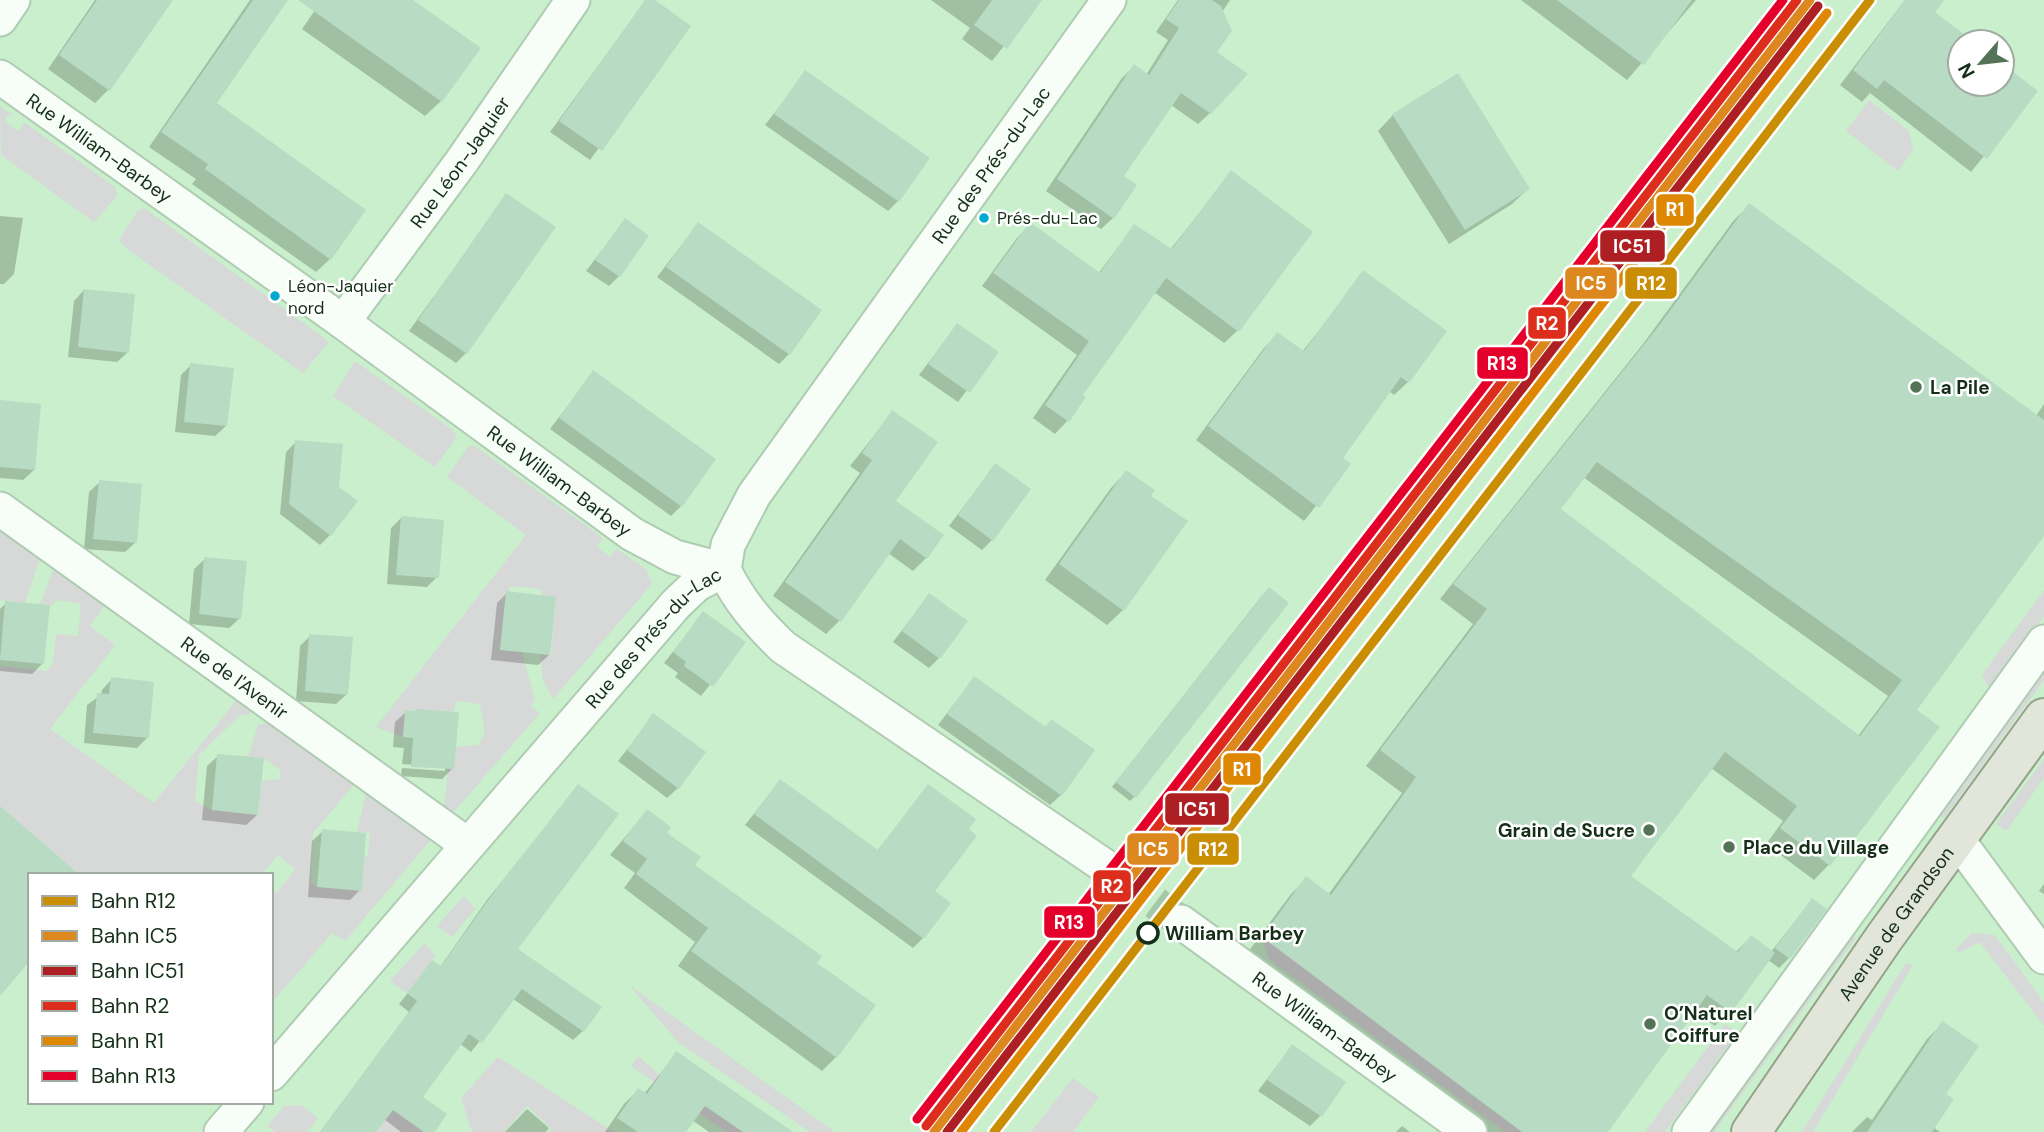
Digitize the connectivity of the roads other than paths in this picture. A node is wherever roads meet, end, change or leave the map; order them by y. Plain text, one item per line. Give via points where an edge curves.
1 (13, 0) edge
2 (573, 0) edge
3 (1109, 0) edge
4 (0, 19) edge
5 (0, 77) edge
6 (343, 322) junction
7 (0, 509) edge
8 (724, 570) junction
9 (2044, 642) edge
10 (2044, 718) edge
11 (1957, 839) junction
12 (468, 845) junction
13 (1115, 873) tunnel mouth
14 (1181, 922) tunnel mouth
15 (2044, 957) edge
16 (273, 1072) edge
17 (245, 1104) edge
18 (221, 1132) edge
19 (1470, 1132) edge
20 (1689, 1132) edge
21 (1751, 1132) edge

1 - 4 street
2 - 6 street, Rue Léon-Jaquier
3 - 8 street, Rue des Prés-du-Lac via 754,495 729,545
5 - 6 street, Rue William-Barbey
6 - 8 street, Rue William-Barbey via 632,534 675,557
7 - 12 street, Rue de l'Avenir
8 - 12 street, Rue des Prés-du-Lac via 696,585 676,604
8 - 13 street via 756,621 783,647
9 - 20 street
10 - 11 main road, Avenue de Grandson
11 - 15 street
11 - 21 main road, Avenue de Grandson
12 - 16 street, Rue des Prés-du-Lac
14 - 19 street, Rue William-Barbey
17 - 18 street

